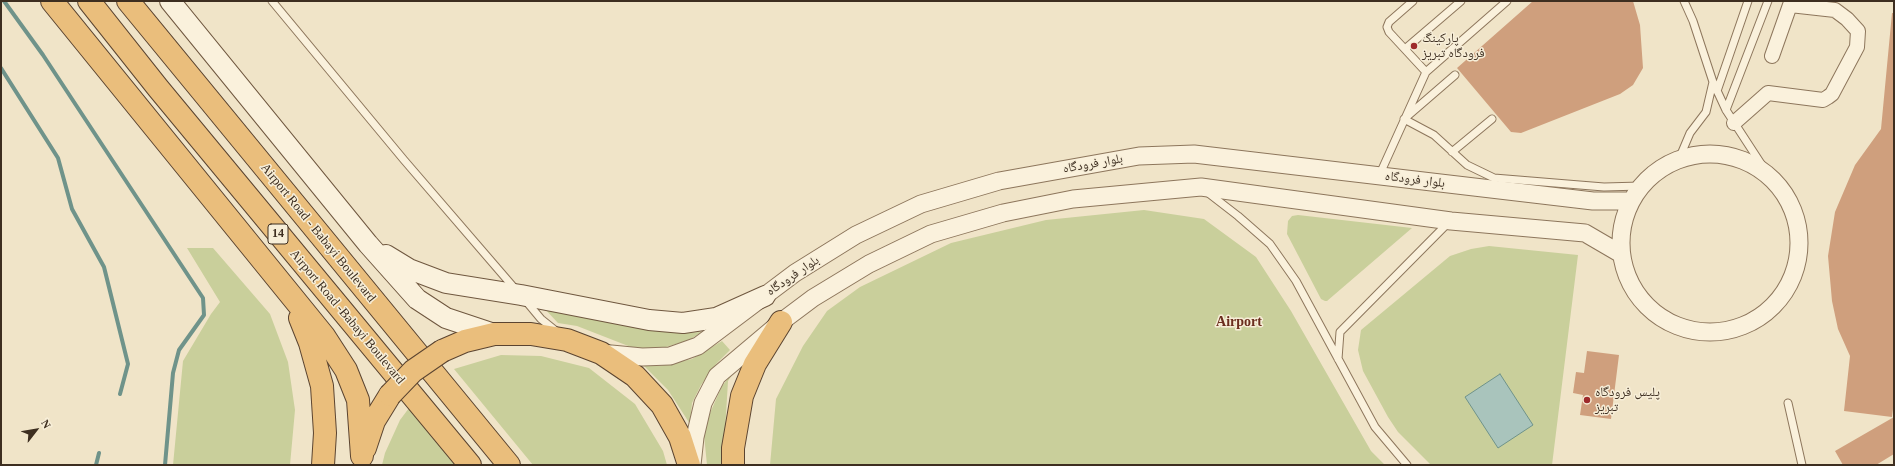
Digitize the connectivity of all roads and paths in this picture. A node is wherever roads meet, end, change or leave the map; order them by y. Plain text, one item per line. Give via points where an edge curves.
1 (52, 1) edge
2 (88, 1) edge
3 (128, 1) edge
4 (170, 1) edge
5 (272, 1) edge
6 (1413, 1) edge
7 (1461, 1) edge
8 (1507, 1) edge
9 (1684, 1) edge
10 (1748, 1) edge
11 (1768, 1) edge
12 (1404, 49) junction
13 (1772, 56) dead end
14 (1426, 72) junction
15 (1454, 74) dead end
16 (1713, 82) junction
17 (1717, 91) junction
18 (1726, 110) junction
19 (1404, 119) junction
20 (1492, 119) dead end
21 (1734, 123) junction
22 (1452, 152) junction
23 (1679, 159) junction
24 (1767, 173) junction
25 (1379, 176) junction
26 (1641, 186) junction
27 (1201, 187) junction
28 (1630, 201) junction
29 (1451, 221) junction
30 (368, 244) junction
31 (1621, 254) junction
32 (521, 295) junction
33 (291, 296) junction
34 (765, 296) junction
35 (781, 322) junction
36 (494, 334) junction
37 (567, 340) junction
38 (601, 353) junction
39 (1338, 359) junction
40 (1788, 403) dead end
41 (361, 460) edge
42 (323, 465) edge
43 (470, 465) edge
44 (509, 465) edge
45 (689, 465) edge
46 (692, 465) edge
47 (733, 465) edge
48 (1407, 465) edge
49 (1802, 465) edge

1 - 33 highway
2 - 43 highway, Airport Road -Babayi Boulevard / 14
3 - 44 highway, Airport Road - Babayi Boulevard / 14
4 - 30 main road
5 - 32 lane via 404,160
6 - 12 lane via 1387,26
7 - 12 lane
8 - 14 lane
9 - 16 lane
10 - 17 lane
11 - 18 lane
12 - 14 lane
13 - 21 street via 1790,5 1835,10 1858,31 1857,47 1828,97 1823,100 1768,93
14 - 19 lane
15 - 19 lane
16 - 17 lane
16 - 23 lane via 1706,112 1690,132
17 - 18 lane
18 - 21 lane
19 - 22 lane via 1434,135
19 - 25 lane
20 - 22 lane
21 - 24 lane
22 - 26 lane via 1467,165 1494,178 1604,187
23 - 24 street via 1692,154 1718,153 1744,159
23 - 26 street via 1667,164
24 - 31 street via 1786,195 1798,222 1800,251 1793,279 1781,298 1754,322 1727,332 1698,332 1670,323 1646,306 1629,282
25 - 28 street, بلوار فرودگاه via 1592,201
25 - 34 street, بلوار فرودگاه via 1194,154 1139,156 999,181 921,204 864,232 795,274
26 - 28 street
27 - 29 street
27 - 35 street via 1073,198 1003,213 931,234 862,268 813,298
27 - 39 lane via 1270,244 1296,281
28 - 31 street via 1622,227
29 - 31 street via 1585,233
29 - 39 lane via 1340,332
30 - 32 main road via 409,269 446,283
30 - 36 main road via 417,299 446,318
32 - 34 main road via 649,320 683,324 716,318
32 - 37 lane via 541,319
33 - 41 highway via 324,336 346,370 358,400
33 - 42 highway via 310,343 322,386 325,433
34 - 38 street, بلوار فرودگاه via 698,346 670,356 642,357
35 - 46 street via 717,376 702,403
35 - 47 highway via 756,364 742,396 733,448
36 - 37 highway via 531,334
36 - 41 highway, bridge via 465,341 442,351 413,371 390,396 374,421
37 - 38 highway
38 - 45 highway via 635,376 662,405 680,437
39 - 48 lane via 1374,427
40 - 49 lane

